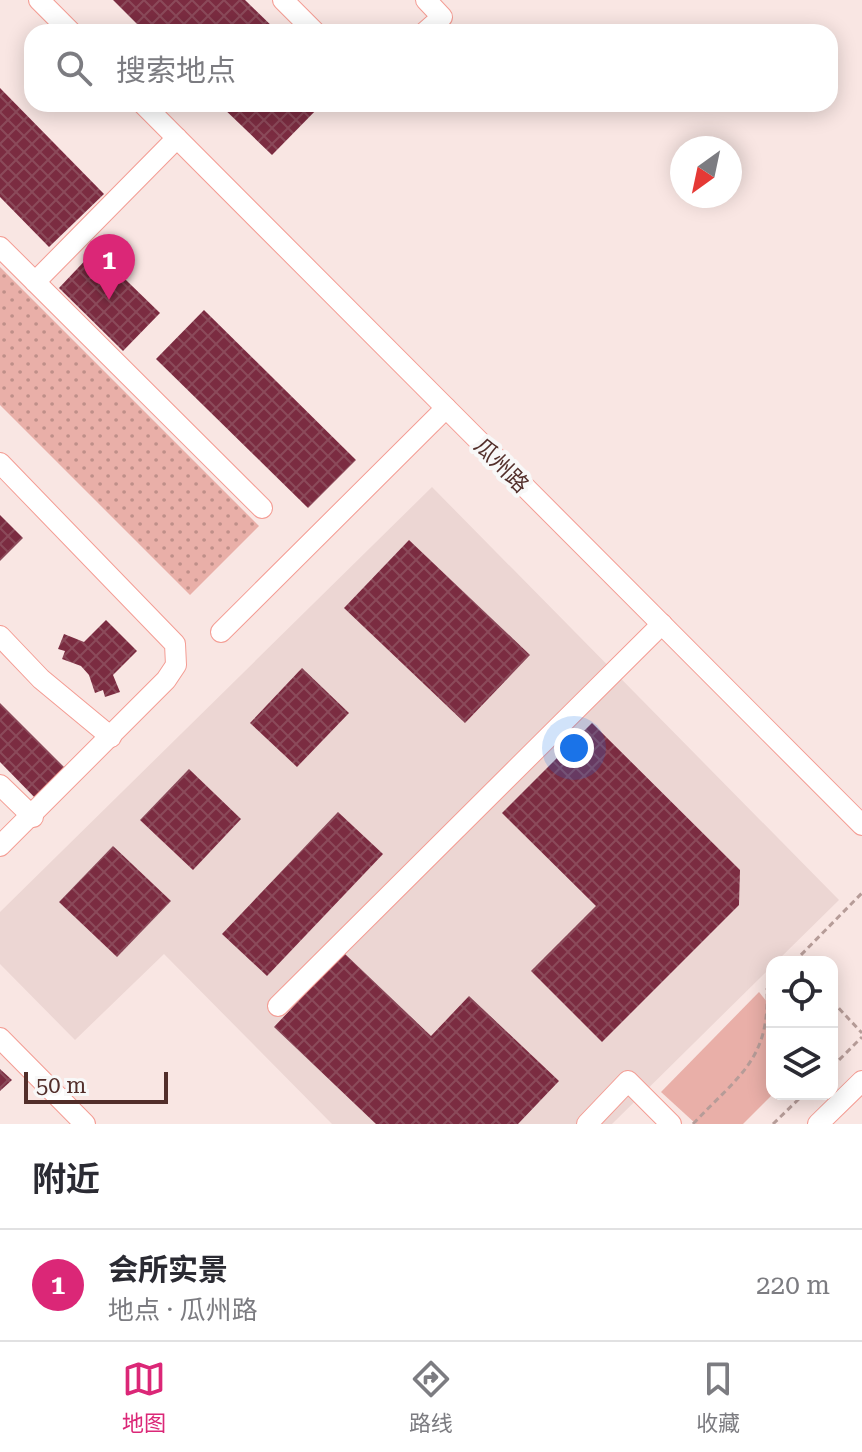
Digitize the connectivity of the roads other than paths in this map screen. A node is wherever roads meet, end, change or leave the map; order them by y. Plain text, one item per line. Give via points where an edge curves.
1 (39, 0) edge
2 (283, 0) edge
3 (426, 0) edge
4 (63, 24) edge
5 (307, 24) edge
6 (434, 24) edge
7 (151, 112) edge
8 (177, 138) junction
9 (0, 247) edge
10 (35, 282) junction
11 (446, 408) junction
12 (0, 463) edge
13 (262, 508) dead end
14 (662, 624) junction
15 (221, 632) dead end
16 (0, 636) edge
17 (111, 737) junction
18 (0, 785) edge
19 (33, 817) junction
20 (862, 825) edge
21 (0, 846) edge
22 (278, 1006) dead end
23 (0, 1038) edge
24 (862, 1081) edge
25 (85, 1124) edge
26 (587, 1124) edge
27 (671, 1124) edge
28 (818, 1124) edge

1 - 4 street
2 - 5 street
3 - 6 street via 442,17
7 - 8 street, 瓜州路
8 - 10 street
8 - 11 street, 瓜州路
9 - 10 street
10 - 13 street
11 - 14 street, 瓜州路
11 - 15 street
12 - 17 street via 175,644 176,665 166,680
14 - 20 street, 瓜州路
14 - 22 street
16 - 17 street via 41,679
17 - 19 street
18 - 19 street
19 - 21 street
23 - 25 street
24 - 28 street
26 - 27 street via 628,1081

